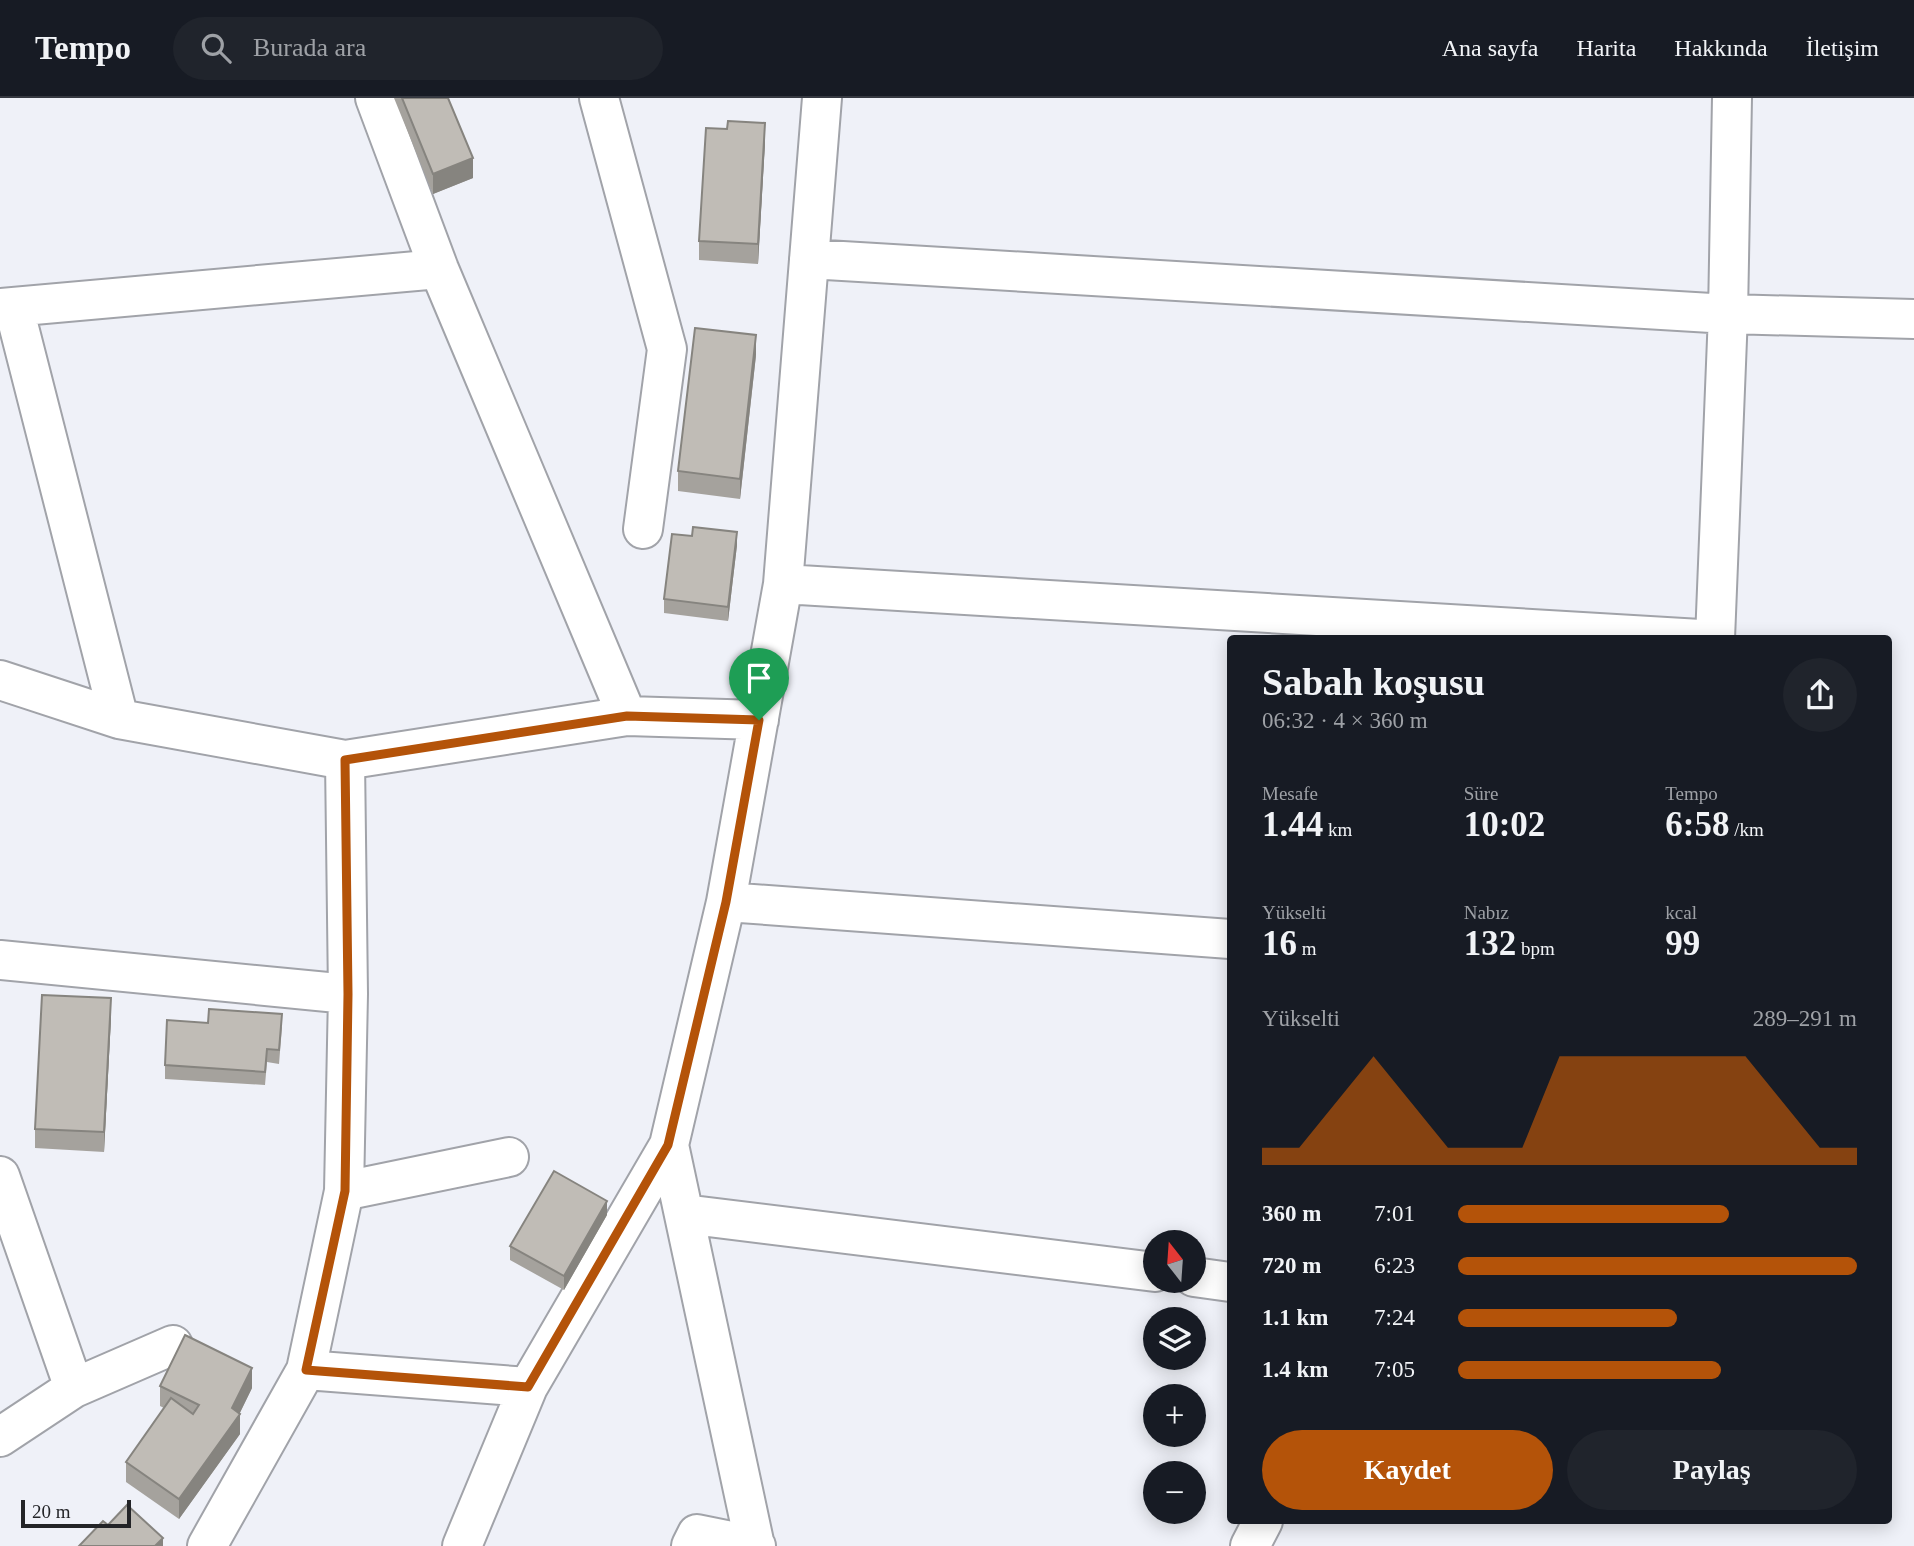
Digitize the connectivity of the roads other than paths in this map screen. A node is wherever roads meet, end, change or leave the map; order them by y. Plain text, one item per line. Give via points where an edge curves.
1 (375, 98) edge
2 (599, 98) edge
3 (822, 98) edge
4 (1732, 98) edge
5 (809, 260) junction
6 (439, 269) junction
7 (7, 308) edge
8 (1728, 314) junction
9 (1914, 319) edge
10 (643, 529) dead end
11 (783, 584) junction
12 (1633, 635) edge
13 (1715, 635) edge
14 (0, 680) edge
15 (627, 716) junction
16 (119, 719) junction
17 (759, 720) junction
18 (345, 760) junction
19 (726, 902) junction
20 (1227, 939) edge
21 (0, 960) edge
22 (348, 994) junction
23 (668, 1145) junction
24 (509, 1157) dead end
25 (0, 1175) edge
26 (345, 1191) junction
27 (684, 1214) junction
28 (1143, 1271) edge
29 (1206, 1279) edge
30 (1227, 1282) edge
31 (173, 1345) dead end
32 (306, 1370) junction
33 (528, 1387) junction
34 (74, 1388) junction
35 (0, 1437) edge
36 (1262, 1524) edge
37 (207, 1546) edge
38 (462, 1546) edge
39 (691, 1546) edge
40 (756, 1546) edge
41 (1250, 1546) edge

1 - 6 street
2 - 10 street via 667,349
3 - 5 street
4 - 8 street
5 - 8 street
5 - 11 street
6 - 7 street
6 - 15 street
7 - 16 street
8 - 9 street
8 - 13 street
11 - 12 street
11 - 17 street
14 - 16 street
15 - 17 street
15 - 18 street
16 - 18 street
17 - 19 street
18 - 22 street
19 - 20 street
19 - 23 street
21 - 22 street
22 - 26 street
23 - 27 street
23 - 33 street
24 - 26 street
25 - 34 street
26 - 32 street
27 - 28 street
27 - 40 street
29 - 30 street
31 - 34 street
32 - 33 street
32 - 37 street
33 - 38 street
34 - 35 street
36 - 41 street
39 - 40 street via 697,1534

